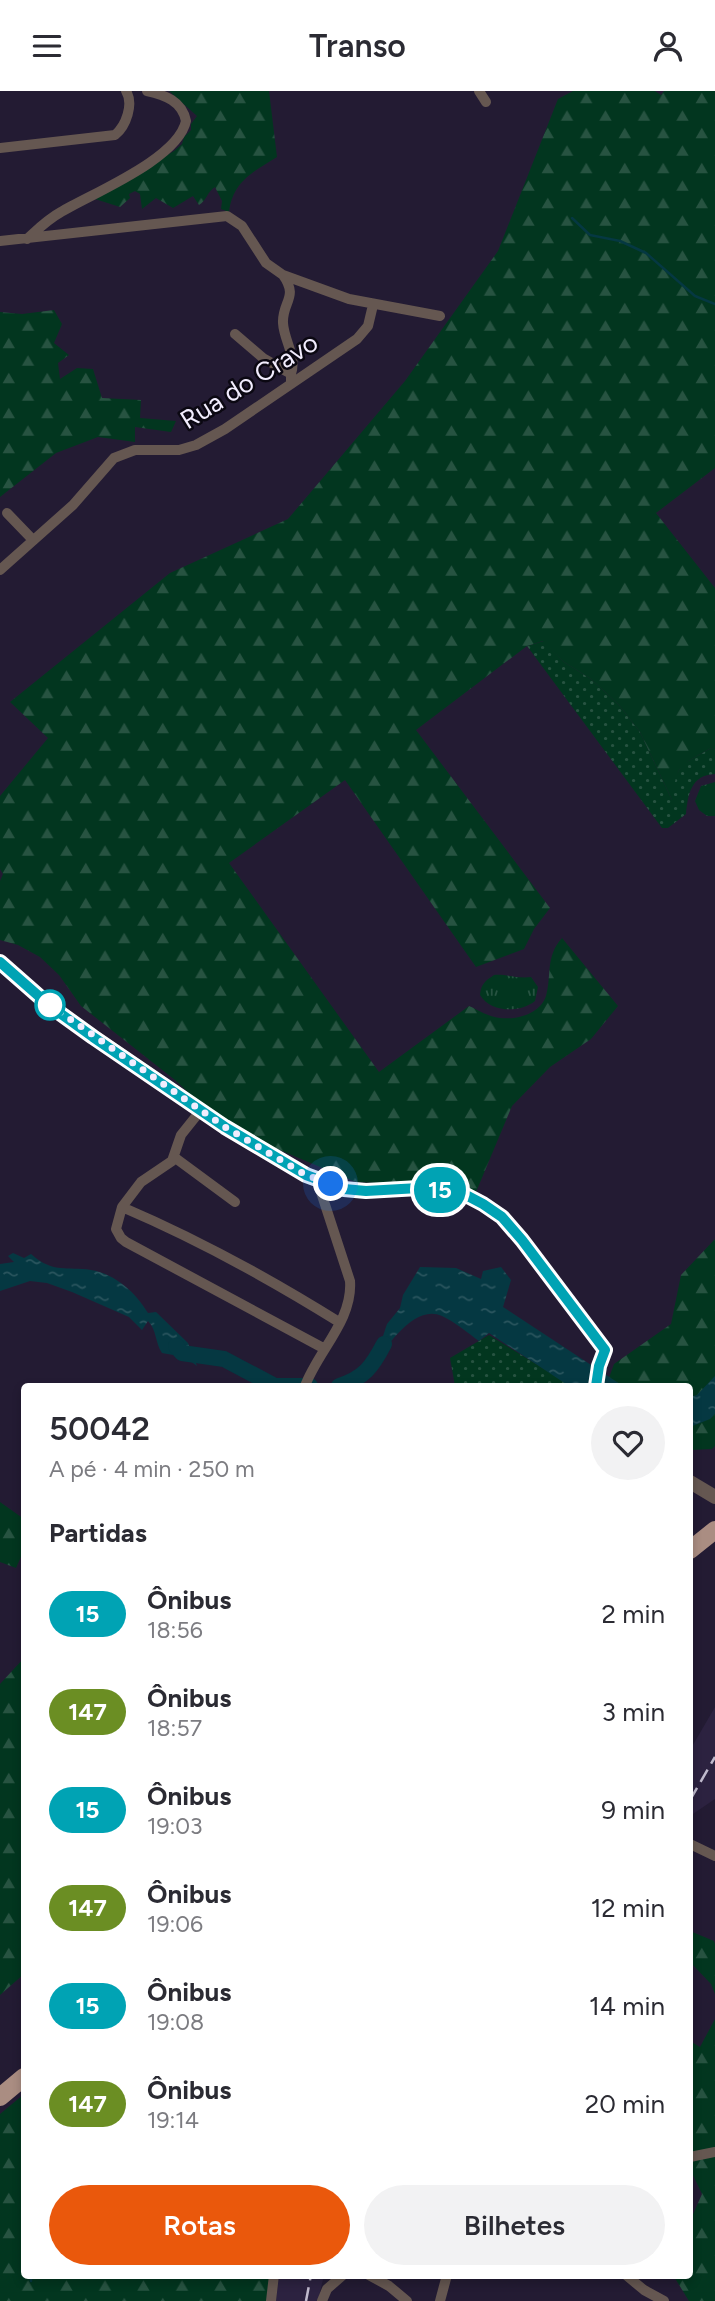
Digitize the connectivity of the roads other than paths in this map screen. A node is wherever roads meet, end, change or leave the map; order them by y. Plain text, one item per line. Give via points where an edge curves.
1 (126, 91) edge
2 (480, 91) edge
3 (152, 92) edge
4 (485, 102) dead end
5 (0, 148) edge
6 (27, 239) junction
7 (0, 241) edge
8 (283, 275) junction
9 (373, 305) junction
10 (440, 316) dead end
11 (235, 334) dead end
12 (291, 379) junction
13 (8, 513) dead end
14 (33, 540) junction
15 (0, 571) edge
16 (0, 962) edge
17 (201, 1110) junction
18 (174, 1157) junction
19 (317, 1180) junction
20 (235, 1202) dead end
21 (122, 1207) junction
22 (340, 1322) junction
23 (326, 1349) junction
24 (306, 1383) edge
25 (596, 1383) edge
26 (693, 1484) edge
27 (715, 1497) edge
28 (715, 1530) edge
29 (693, 1548) edge
30 (693, 1845) edge
31 (715, 1856) edge
32 (21, 2080) edge
33 (0, 2097) edge
34 (715, 2152) edge
35 (693, 2156) edge
36 (274, 2279) edge
37 (338, 2279) edge
38 (376, 2279) edge
39 (446, 2279) edge
40 (631, 2279) edge
41 (271, 2301) edge
42 (321, 2301) edge
43 (407, 2301) edge
44 (440, 2301) edge
45 (664, 2301) edge

1 - 5 street via 130,101 126,119 115,135
2 - 4 street
3 - 6 street via 168,97 185,114 185,128 177,140 127,177 58,213
6 - 7 street
6 - 8 street via 227,216 242,226 266,263
8 - 9 street
8 - 12 street via 292,293 283,320 293,362
9 - 10 street
9 - 12 street, Rua do Cravo via 364,331 342,350
11 - 12 street
12 - 14 street, Rua do Cravo via 196,445 179,450 135,450 114,458 73,505
13 - 14 street
14 - 15 street, Rua do Cravo
16 - 17 street via 50,1006
17 - 18 street via 181,1135
17 - 19 street
18 - 20 street
18 - 21 street via 141,1182
19 - 22 street via 350,1281 349,1301
19 - 25 street via 344,1189 419,1188 464,1194 502,1217 605,1350
21 - 22 street via 188,1237
21 - 23 street via 116,1229 121,1238
22 - 23 street
23 - 24 street
26 - 27 street
28 - 29 main road
30 - 31 street
32 - 33 main road
34 - 35 street
36 - 41 street
37 - 42 street
38 - 43 street
39 - 44 street
40 - 45 street

